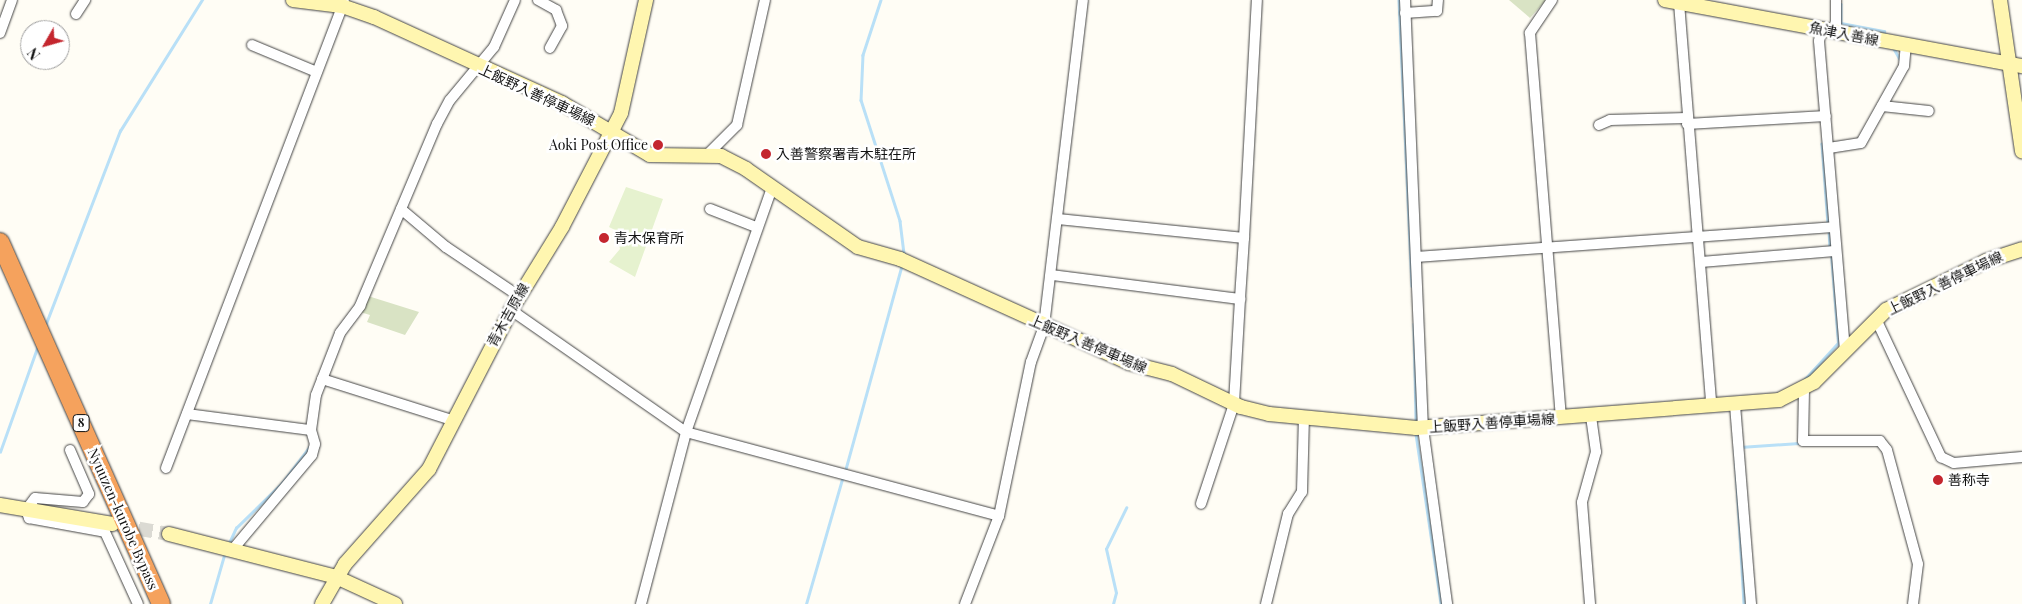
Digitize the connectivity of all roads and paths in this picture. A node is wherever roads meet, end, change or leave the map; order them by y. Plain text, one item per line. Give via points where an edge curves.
1 (12, 0) edge
2 (85, 0) edge
3 (293, 0) edge
4 (515, 0) edge
5 (538, 0) edge
6 (646, 0) edge
7 (764, 0) edge
8 (1083, 0) edge
9 (1257, 0) edge
10 (1405, 0) edge
11 (1438, 0) edge
12 (1552, 0) edge
13 (1836, 0) edge
14 (2000, 0) edge
15 (1669, 1) edge
16 (343, 3) edge
17 (1405, 13) junction
18 (76, 14) dead end
19 (1821, 29) junction
20 (1836, 32) junction
21 (0, 33) edge
22 (252, 45) dead end
23 (1906, 45) junction
24 (550, 48) dead end
25 (2007, 65) junction
26 (2022, 66) edge
27 (476, 67) junction
28 (317, 72) junction
29 (1882, 106) junction
30 (1929, 111) dead end
31 (1826, 116) junction
32 (1687, 120) junction
33 (1599, 124) dead end
34 (612, 132) junction
35 (1829, 148) junction
36 (2022, 151) edge
37 (709, 153) junction
38 (772, 188) junction
39 (401, 209) junction
40 (710, 209) dead end
41 (1058, 219) junction
42 (756, 227) junction
43 (1833, 227) junction
44 (1700, 235) junction
45 (1244, 238) junction
46 (0, 242) edge
47 (1547, 248) junction
48 (2022, 249) edge
49 (1835, 251) junction
50 (1416, 257) junction
51 (1702, 262) junction
52 (1052, 275) junction
53 (519, 296) junction
54 (1240, 299) junction
55 (511, 310) junction
56 (1876, 319) junction
57 (1044, 326) junction
58 (1845, 351) junction
59 (322, 379) junction
60 (1804, 390) junction
61 (1234, 404) junction
62 (1711, 405) junction
63 (1735, 405) junction
64 (187, 414) junction
65 (1304, 416) junction
66 (1591, 416) junction
67 (1561, 417) junction
68 (452, 420) junction
69 (1423, 428) junction
70 (311, 430) junction
71 (686, 432) junction
72 (70, 450) dead end
73 (2022, 458) edge
74 (166, 468) dead end
75 (1201, 504) dead end
76 (0, 505) edge
77 (26, 510) junction
78 (999, 516) junction
79 (112, 524) tunnel mouth
80 (169, 534) tunnel mouth
81 (234, 548) junction
82 (336, 576) junction
83 (138, 604) edge
84 (161, 604) edge
85 (322, 604) edge
86 (395, 604) edge
87 (641, 604) edge
88 (965, 604) edge
89 (1266, 604) edge
90 (1447, 604) edge
91 (1590, 604) edge
92 (1751, 604) edge
93 (1913, 604) edge

1 - 21 street
2 - 18 street
3 - 16 main road, 上飯野入善停車場線
4 - 27 street via 494,47
5 - 24 street via 556,10 562,26
6 - 34 main road, 青木吉原線 via 621,113
7 - 37 street via 737,125
8 - 41 street
9 - 45 street
10 - 17 street
11 - 17 street via 1437,11
12 - 47 street via 1530,33
13 - 20 street
14 - 25 main road
15 - 19 main road, 魚津入善線
15 - 32 street
16 - 27 main road, 上飯野入善停車場線
16 - 28 street
17 - 50 street
19 - 20 main road, 魚津入善線
19 - 31 street
20 - 23 main road, 魚津入善線
22 - 28 street
23 - 25 main road, 魚津入善線
23 - 29 street via 1904,66
25 - 26 main road, 魚津入善線
25 - 36 main road
27 - 34 main road, 上飯野入善停車場線 via 562,103
27 - 39 street via 437,124
28 - 64 street
29 - 30 street
29 - 35 street via 1861,143
31 - 32 street
31 - 35 street
32 - 33 street via 1610,120
32 - 44 street
34 - 37 main road, 上飯野入善停車場線 via 650,155 679,158
34 - 53 main road, 青木吉原線 via 558,235
35 - 43 street
37 - 38 main road, 上飯野入善停車場線 via 734,162
38 - 42 street
38 - 57 main road, 上飯野入善停車場線 via 858,247 900,259
39 - 53 street via 446,247
39 - 59 street via 360,306 340,333
40 - 42 street
41 - 45 street
41 - 52 street
42 - 71 street
43 - 44 street
43 - 49 street
44 - 47 street
44 - 51 street
45 - 54 street
46 - 84 highway, Nyuuzen-kurobe Bypass / 8
47 - 50 street
47 - 67 street
48 - 56 main road, 上飯野入善停車場線 via 1986,260
49 - 51 street
49 - 58 street
50 - 69 street
51 - 62 street
52 - 54 street
52 - 57 street
53 - 55 main road, 青木吉原線
54 - 61 street
55 - 68 main road, 青木吉原線
55 - 71 street
56 - 58 main road, 上飯野入善停車場線
56 - 73 street via 1941,457 1954,463
57 - 61 main road, 上飯野入善停車場線 via 1129,363 1188,380
57 - 78 street via 1031,362
58 - 60 main road, 上飯野入善停車場線
59 - 68 street
59 - 70 street
60 - 63 main road, 上飯野入善停車場線 via 1780,400
60 - 93 street via 1803,441 1880,441 1887,450 1918,564
61 - 65 main road, 上飯野入善停車場線 via 1253,412
61 - 75 street
62 - 63 main road, 上飯野入善停車場線
62 - 66 main road, 上飯野入善停車場線
63 - 92 street
64 - 70 street
64 - 74 street
65 - 69 main road, 上飯野入善停車場線
65 - 89 street via 1302,492 1288,514
66 - 67 main road, 上飯野入善停車場線
66 - 91 street via 1596,452 1582,502
67 - 69 main road, 上飯野入善停車場線
68 - 82 main road, 青木吉原線 via 429,468
69 - 90 street
70 - 81 street via 315,444 312,455
71 - 78 street
71 - 87 street
72 - 77 street via 90,494 83,502 35,498
76 - 77 main road
77 - 79 main road
77 - 83 street via 29,518 105,532
78 - 88 street
80 - 81 main road
81 - 82 main road
82 - 85 main road, 青木吉原線
82 - 86 main road

